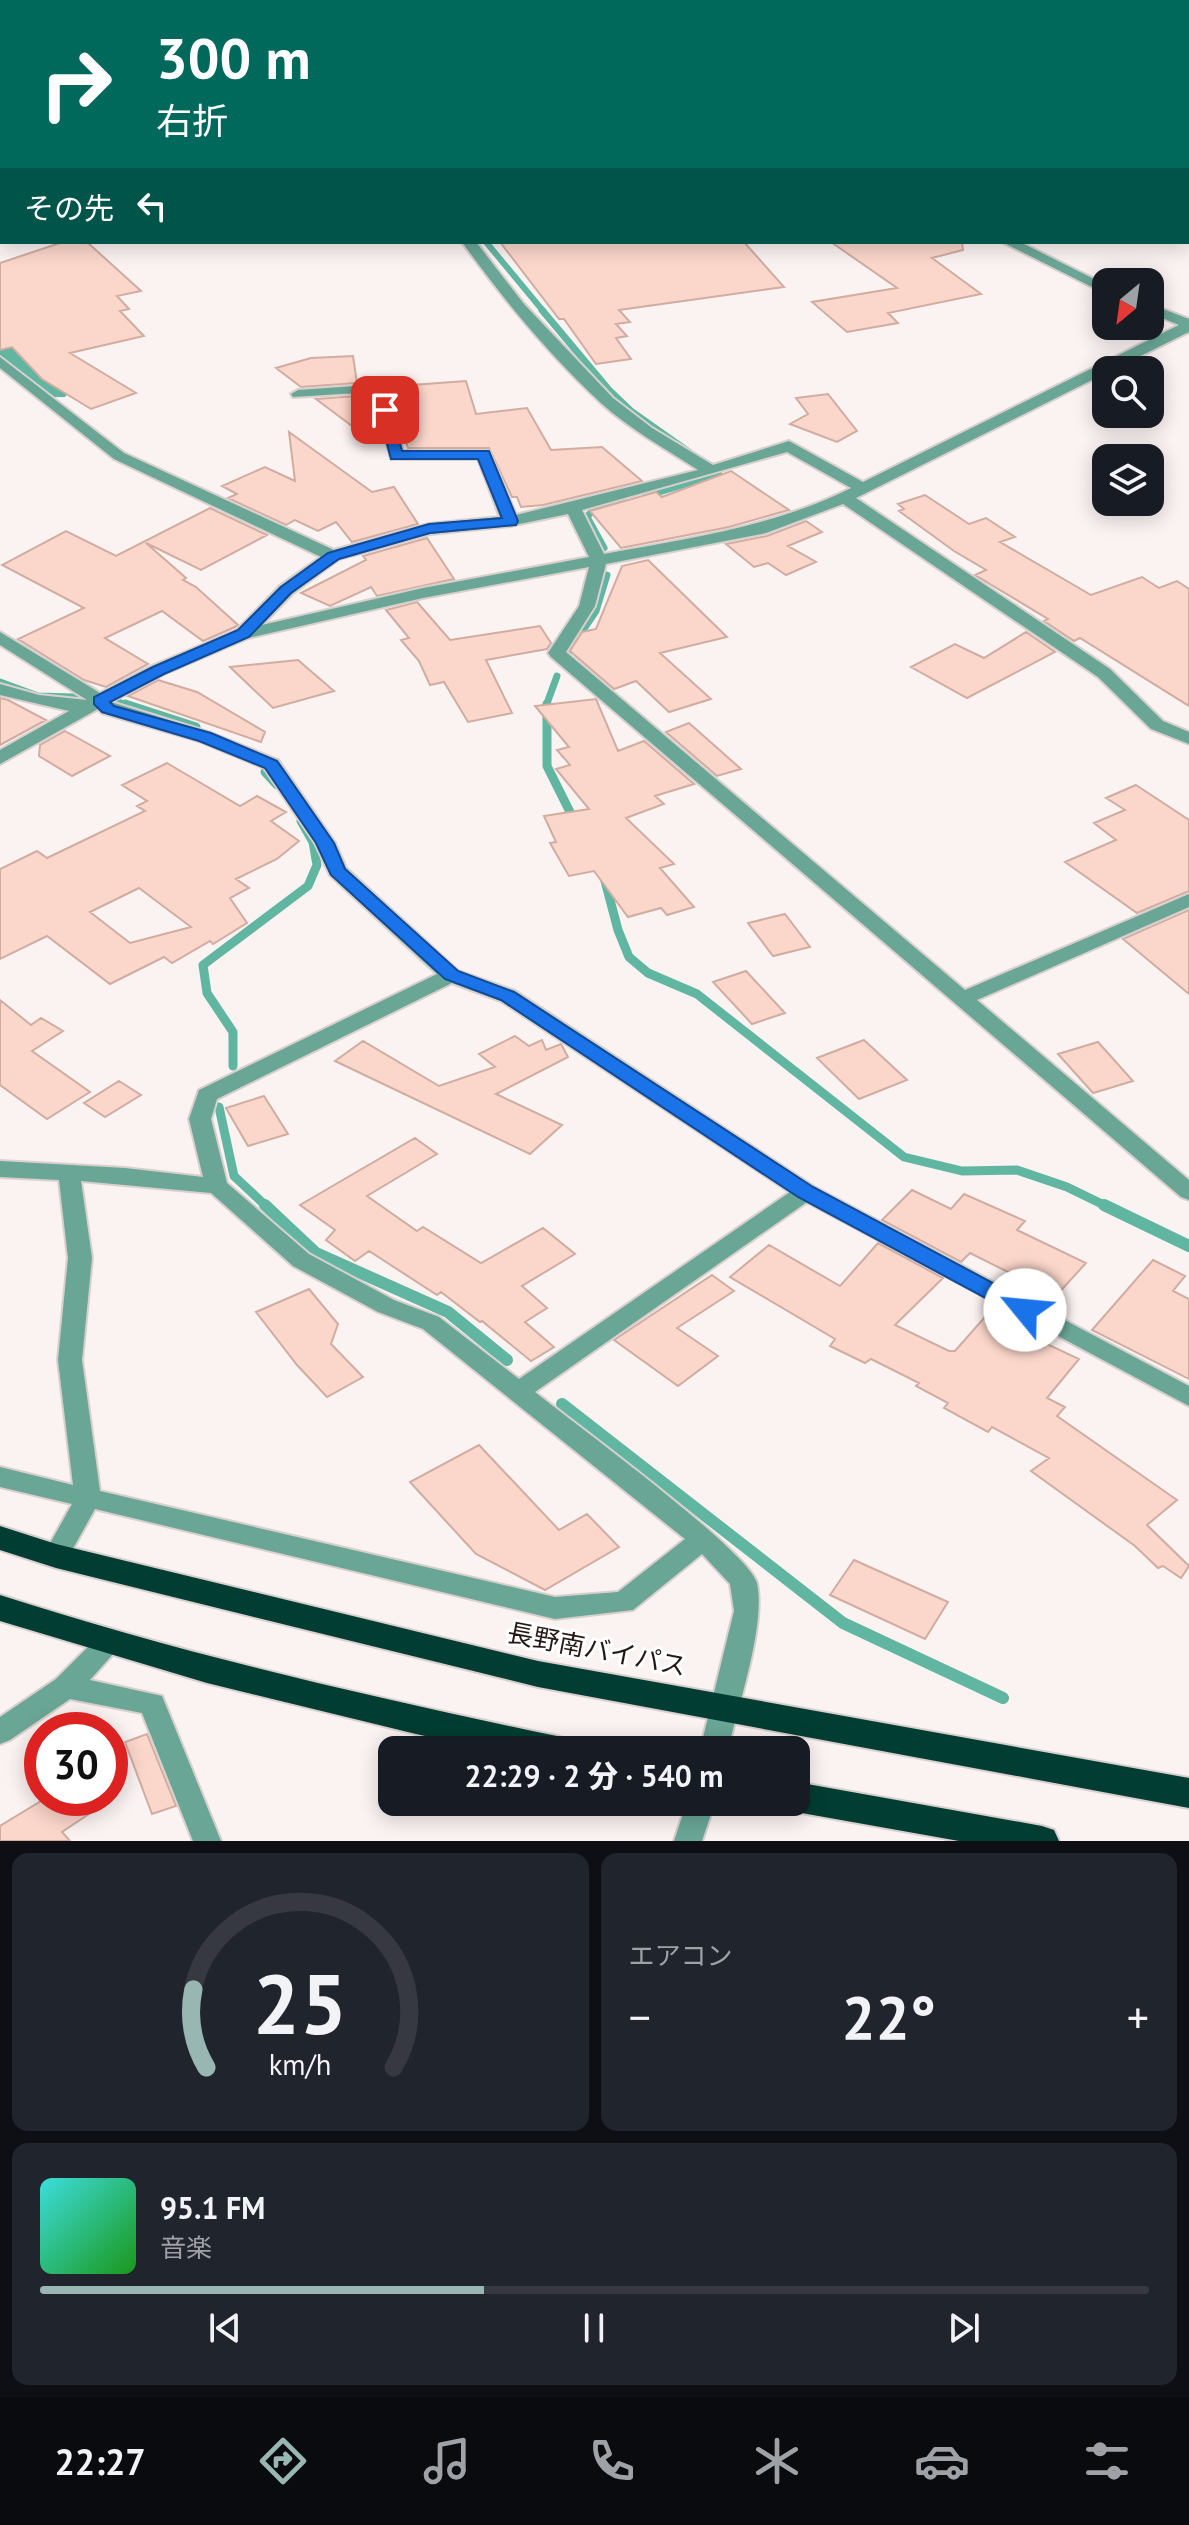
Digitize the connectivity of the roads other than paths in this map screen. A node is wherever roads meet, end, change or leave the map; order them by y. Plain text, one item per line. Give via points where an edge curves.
1 (471, 244) edge
2 (1013, 244) edge
3 (1092, 283) edge
4 (1164, 314) edge
5 (1189, 325) edge
6 (0, 361) edge
7 (298, 394) dead end
8 (711, 471) junction
9 (863, 489) junction
10 (846, 499) junction
11 (573, 508) junction
12 (510, 521) junction
13 (333, 556) junction
14 (599, 560) junction
15 (243, 634) junction
16 (0, 637) edge
17 (0, 689) edge
18 (93, 704) junction
19 (1189, 739) edge
20 (0, 758) edge
21 (1189, 900) edge
22 (451, 975) junction
23 (963, 998) junction
24 (0, 1169) edge
25 (69, 1174) junction
26 (217, 1186) junction
27 (806, 1192) junction
28 (1189, 1192) edge
29 (518, 1392) junction
30 (1189, 1397) edge
31 (0, 1477) edge
32 (88, 1499) junction
33 (0, 1538) edge
34 (703, 1539) junction
35 (56, 1556) junction
36 (0, 1608) edge
37 (109, 1644) junction
38 (66, 1687) junction
39 (723, 1708) junction
40 (0, 1732) edge
41 (488, 1736) edge
42 (717, 1736) edge
43 (1189, 1793) edge
44 (810, 1800) edge
45 (696, 1816) edge
46 (207, 1841) edge
47 (688, 1841) edge
48 (1042, 1841) edge

1 - 8 street via 519,307 608,401
2 - 3 street
4 - 5 street
5 - 9 street
6 - 13 street via 119,456
7 - 12 street via 379,387 396,456 484,454
8 - 9 street via 789,446
8 - 11 street
9 - 10 street
10 - 14 street via 760,530
10 - 19 street via 1104,673 1157,725
11 - 12 street
11 - 14 street
12 - 13 street via 429,529
13 - 15 street via 286,590
14 - 15 street
14 - 23 street via 587,606 557,653
15 - 18 street
16 - 18 street
17 - 18 street via 37,700
18 - 20 street
18 - 22 street via 205,737 271,764 325,843 337,871
21 - 23 street
22 - 26 street via 207,1095 200,1119
22 - 27 street via 508,996
23 - 28 street
24 - 25 street
25 - 26 street
25 - 32 street via 80,1258 70,1360
26 - 29 street via 301,1260 386,1306 431,1323
27 - 29 street
27 - 30 street
29 - 34 street
31 - 32 street
32 - 34 street via 555,1608 624,1602
32 - 35 street
33 - 35 highway, 長野南バイパス
34 - 39 street via 743,1580 747,1611
35 - 39 highway, 長野南バイパス via 538,1674
36 - 37 highway
37 - 38 street
37 - 41 highway
38 - 40 street
38 - 46 street via 152,1704
39 - 42 street
39 - 43 highway, 長野南バイパス
44 - 48 highway
45 - 47 street

